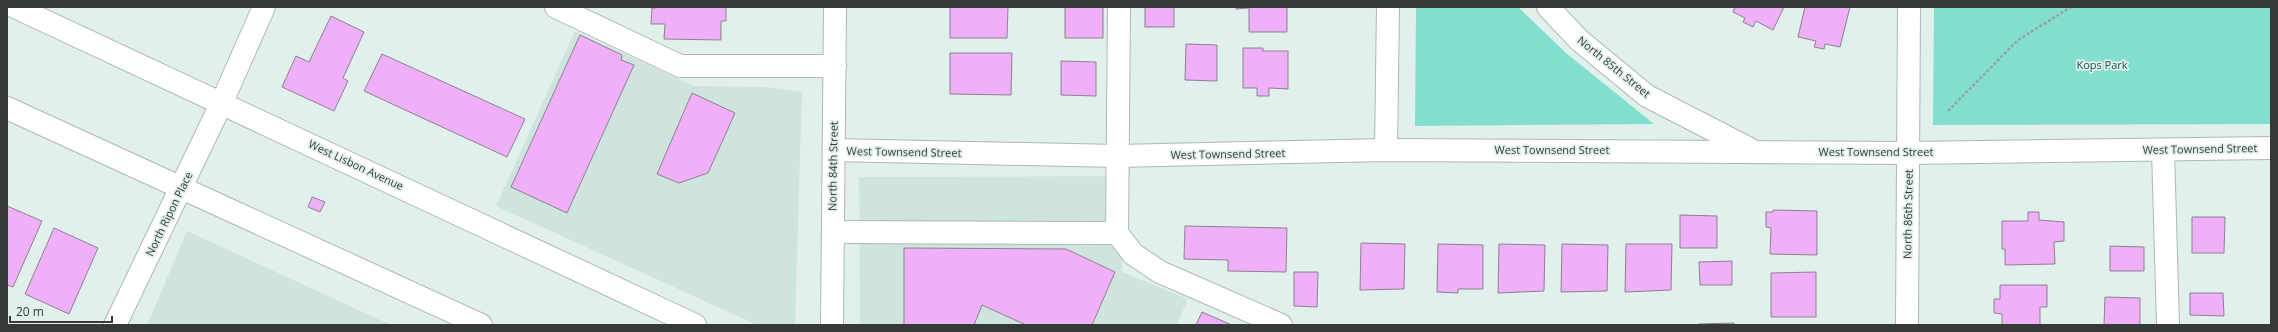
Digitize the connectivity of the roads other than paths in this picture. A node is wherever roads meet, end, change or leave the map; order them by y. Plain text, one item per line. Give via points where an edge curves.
1 (15, 7) edge
2 (264, 7) edge
3 (835, 7) edge
4 (1119, 7) edge
5 (1388, 7) edge
6 (1548, 7) edge
7 (1909, 7) edge
8 (560, 8) edge
9 (835, 66) junction
10 (222, 102) junction
11 (7, 108) edge
12 (2271, 148) edge
13 (834, 150) junction
14 (1386, 150) junction
15 (1751, 150) junction
16 (2163, 150) junction
17 (1909, 153) junction
18 (1117, 156) junction
19 (181, 188) junction
20 (832, 232) junction
21 (1117, 233) junction
22 (115, 325) edge
23 (481, 325) edge
24 (695, 325) edge
25 (832, 325) edge
26 (1281, 325) edge
27 (1907, 325) edge
28 (2168, 325) edge

1 - 10 street, West Lisbon Avenue
2 - 10 street, North Ripon Place
3 - 9 street, North 84th Street
4 - 18 street
5 - 14 street
6 - 15 street, North 85th Street via 1579,40 1647,96
7 - 17 street, North 86th Street
8 - 9 street via 680,66
9 - 13 street, North 84th Street
10 - 19 street, North Ripon Place
10 - 24 street, West Lisbon Avenue
11 - 19 street
12 - 16 street, West Townsend Street
13 - 18 street, West Townsend Street
13 - 20 street, North 84th Street
14 - 15 street, West Townsend Street
14 - 18 street, West Townsend Street
15 - 17 street, West Townsend Street
16 - 17 street, West Townsend Street
16 - 28 street
17 - 27 street, North 86th Street
18 - 21 street
19 - 22 street, North Ripon Place
19 - 23 street
20 - 21 street
20 - 25 street, North 84th Street
21 - 26 street via 1133,254 1160,272

